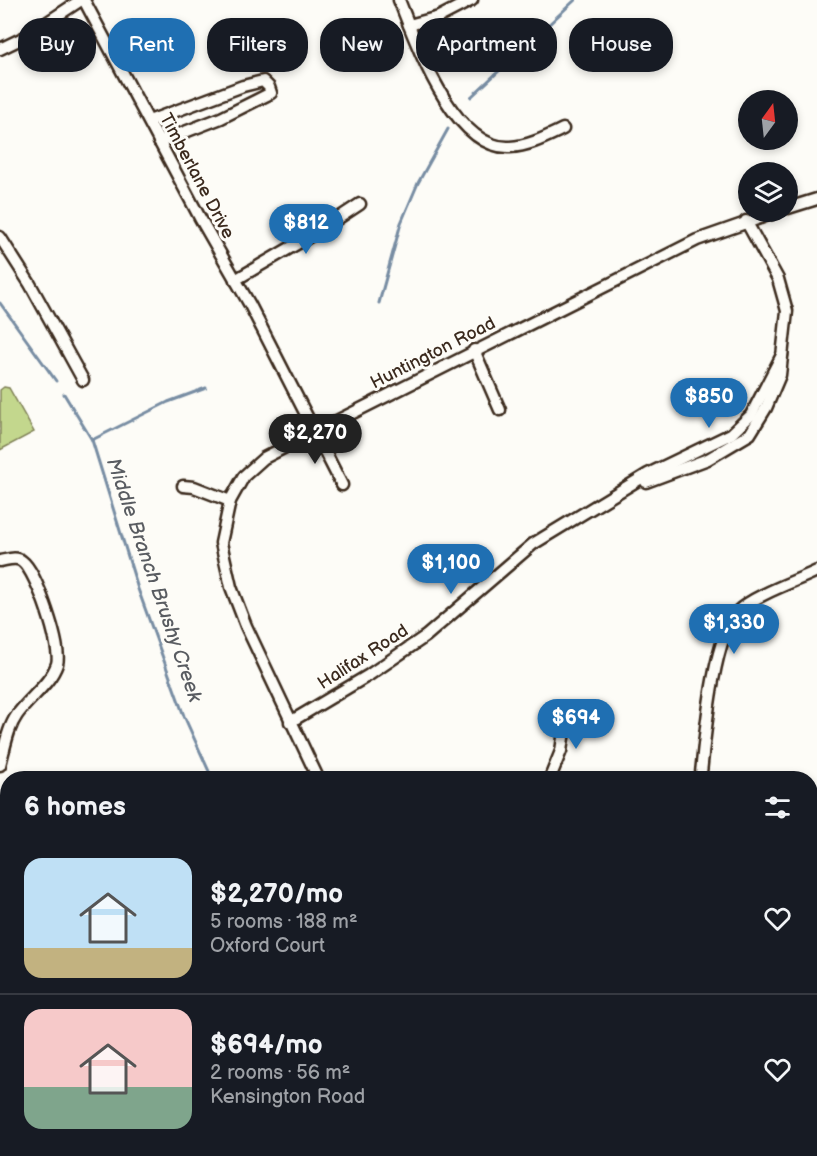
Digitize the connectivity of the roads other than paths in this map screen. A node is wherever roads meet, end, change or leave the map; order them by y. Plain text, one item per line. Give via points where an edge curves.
1 (82, 0) edge
2 (399, 0) edge
3 (472, 0) edge
4 (409, 25) junction
5 (0, 49) edge
6 (231, 90) junction
7 (240, 109) junction
8 (149, 121) junction
9 (563, 129) dead end
10 (159, 142) junction
11 (817, 199) edge
12 (360, 204) dead end
13 (798, 205) edge
14 (743, 222) edge
15 (747, 222) edge
16 (0, 237) edge
17 (235, 280) junction
18 (474, 350) junction
19 (83, 380) dead end
20 (500, 410) dead end
21 (314, 432) junction
22 (342, 485) dead end
23 (183, 486) dead end
24 (230, 501) junction
25 (0, 561) edge
26 (817, 571) edge
27 (567, 712) dead end
28 (290, 722) junction
29 (2, 749) edge
30 (0, 765) edge
31 (314, 771) edge
32 (553, 771) edge
33 (701, 771) edge

1 - 5 street
1 - 8 street, Timberlane Drive
2 - 4 street
3 - 4 street via 439,17
4 - 9 street via 440,93 476,134 495,146 509,147
6 - 7 street
6 - 7 street via 263,81 270,87 271,93
6 - 8 street
7 - 10 street
8 - 10 street, Timberlane Drive
10 - 17 street, Timberlane Drive
11 - 13 street
12 - 17 street
14 - 18 street, Huntington Road via 697,240
15 - 28 street, Halifax Road via 778,279 787,311 780,375 750,434 708,459 625,489 533,544 426,636
16 - 19 street
17 - 21 street, Timberlane Drive
18 - 20 street
18 - 21 street, Huntington Road
21 - 22 street, Timberlane Drive
21 - 24 street, Huntington Road via 264,458 244,476
23 - 24 street
24 - 28 street, Huntington Road via 221,543 225,565 246,626
25 - 29 street via 15,558 32,574 59,653 57,665 17,715
26 - 33 street via 738,611 726,631
27 - 32 street via 561,751
28 - 31 street, Huntington Road
29 - 30 street

